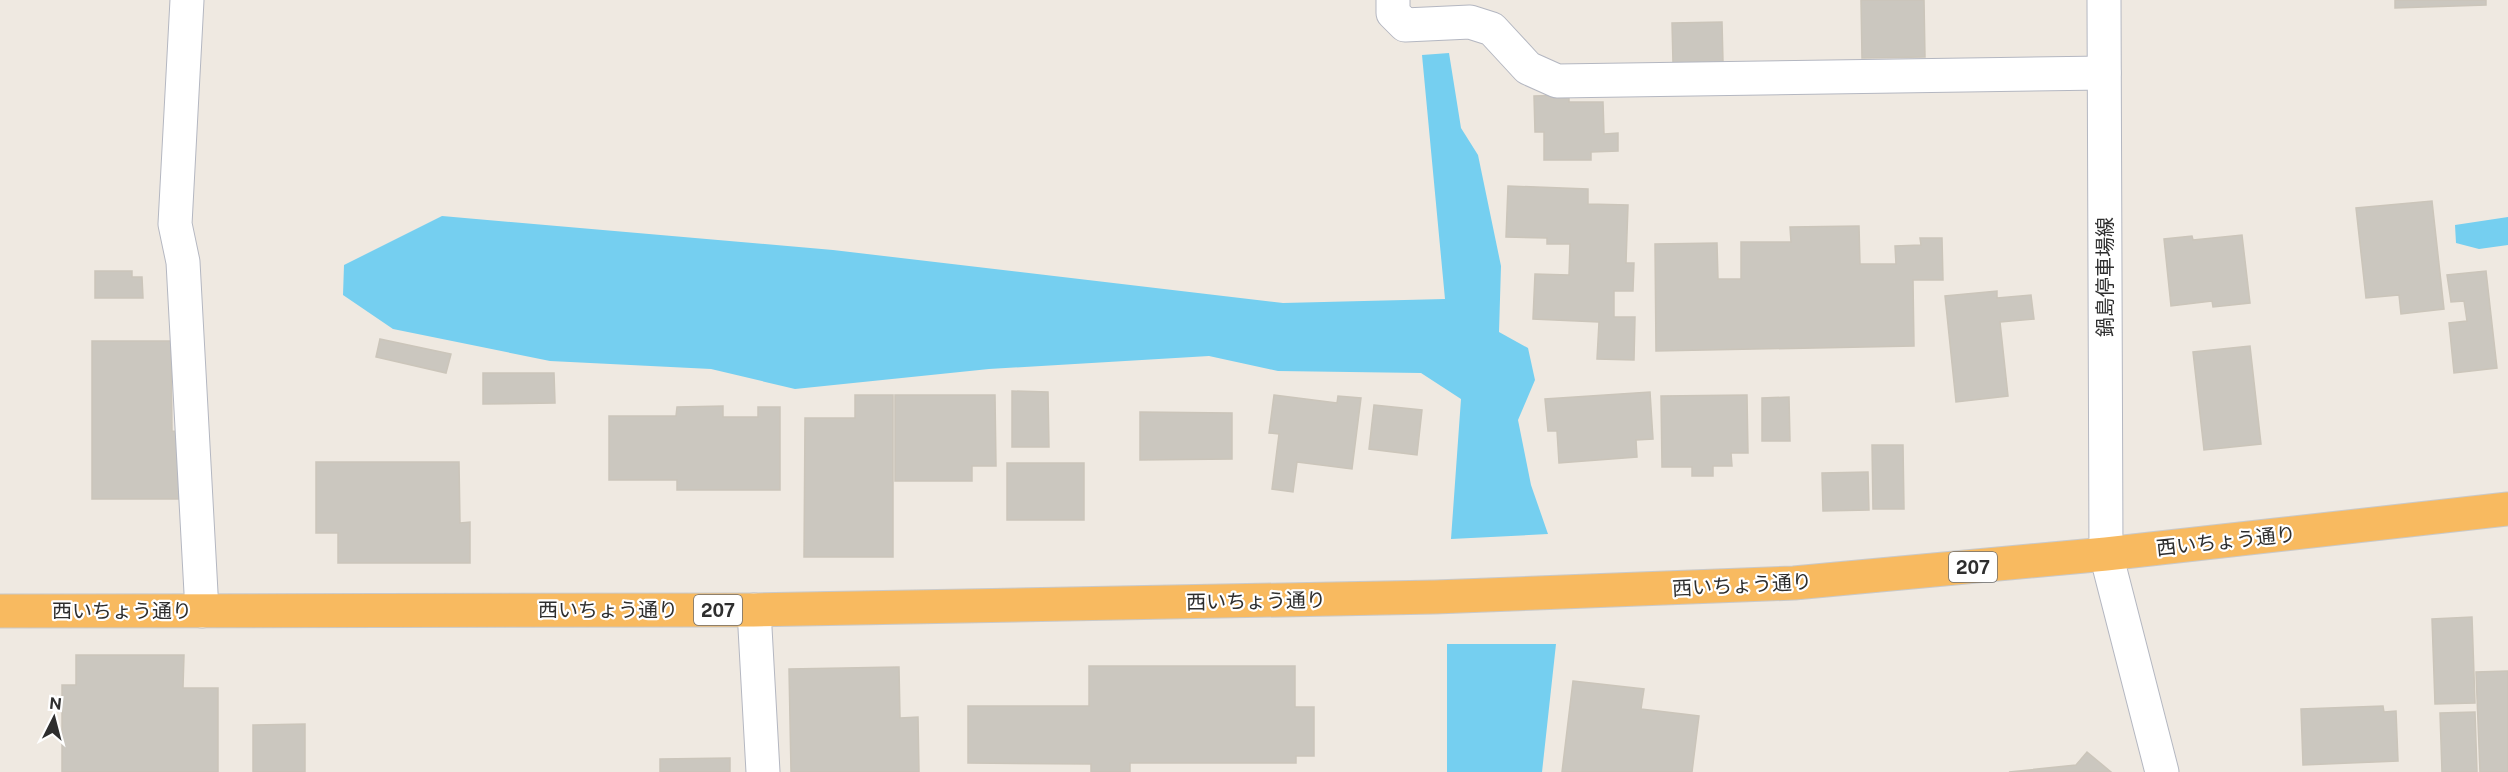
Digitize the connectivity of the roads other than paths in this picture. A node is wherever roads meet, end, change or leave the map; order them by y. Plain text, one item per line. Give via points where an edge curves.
1 (187, 0) edge
2 (1392, 0) edge
3 (2104, 0) edge
4 (2104, 73) junction
5 (2508, 509) edge
6 (2106, 554) junction
7 (754, 610) junction
8 (0, 611) edge
9 (201, 611) junction
10 (763, 772) edge
11 (2162, 772) edge

1 - 9 street via 175,224 183,262
2 - 4 street via 1393,13 1406,25 1470,22 1492,29 1528,68 1557,81
3 - 4 street, 鍋島停車場線
4 - 6 street, 鍋島停車場線
5 - 6 highway, 西いちょう通り / 207
6 - 7 highway, 西いちょう通り / 207 via 1794,583 1435,597
6 - 11 street, 鍋島停車場線
7 - 9 highway, 西いちょう通り / 207
7 - 10 street
8 - 9 highway, 西いちょう通り / 207

